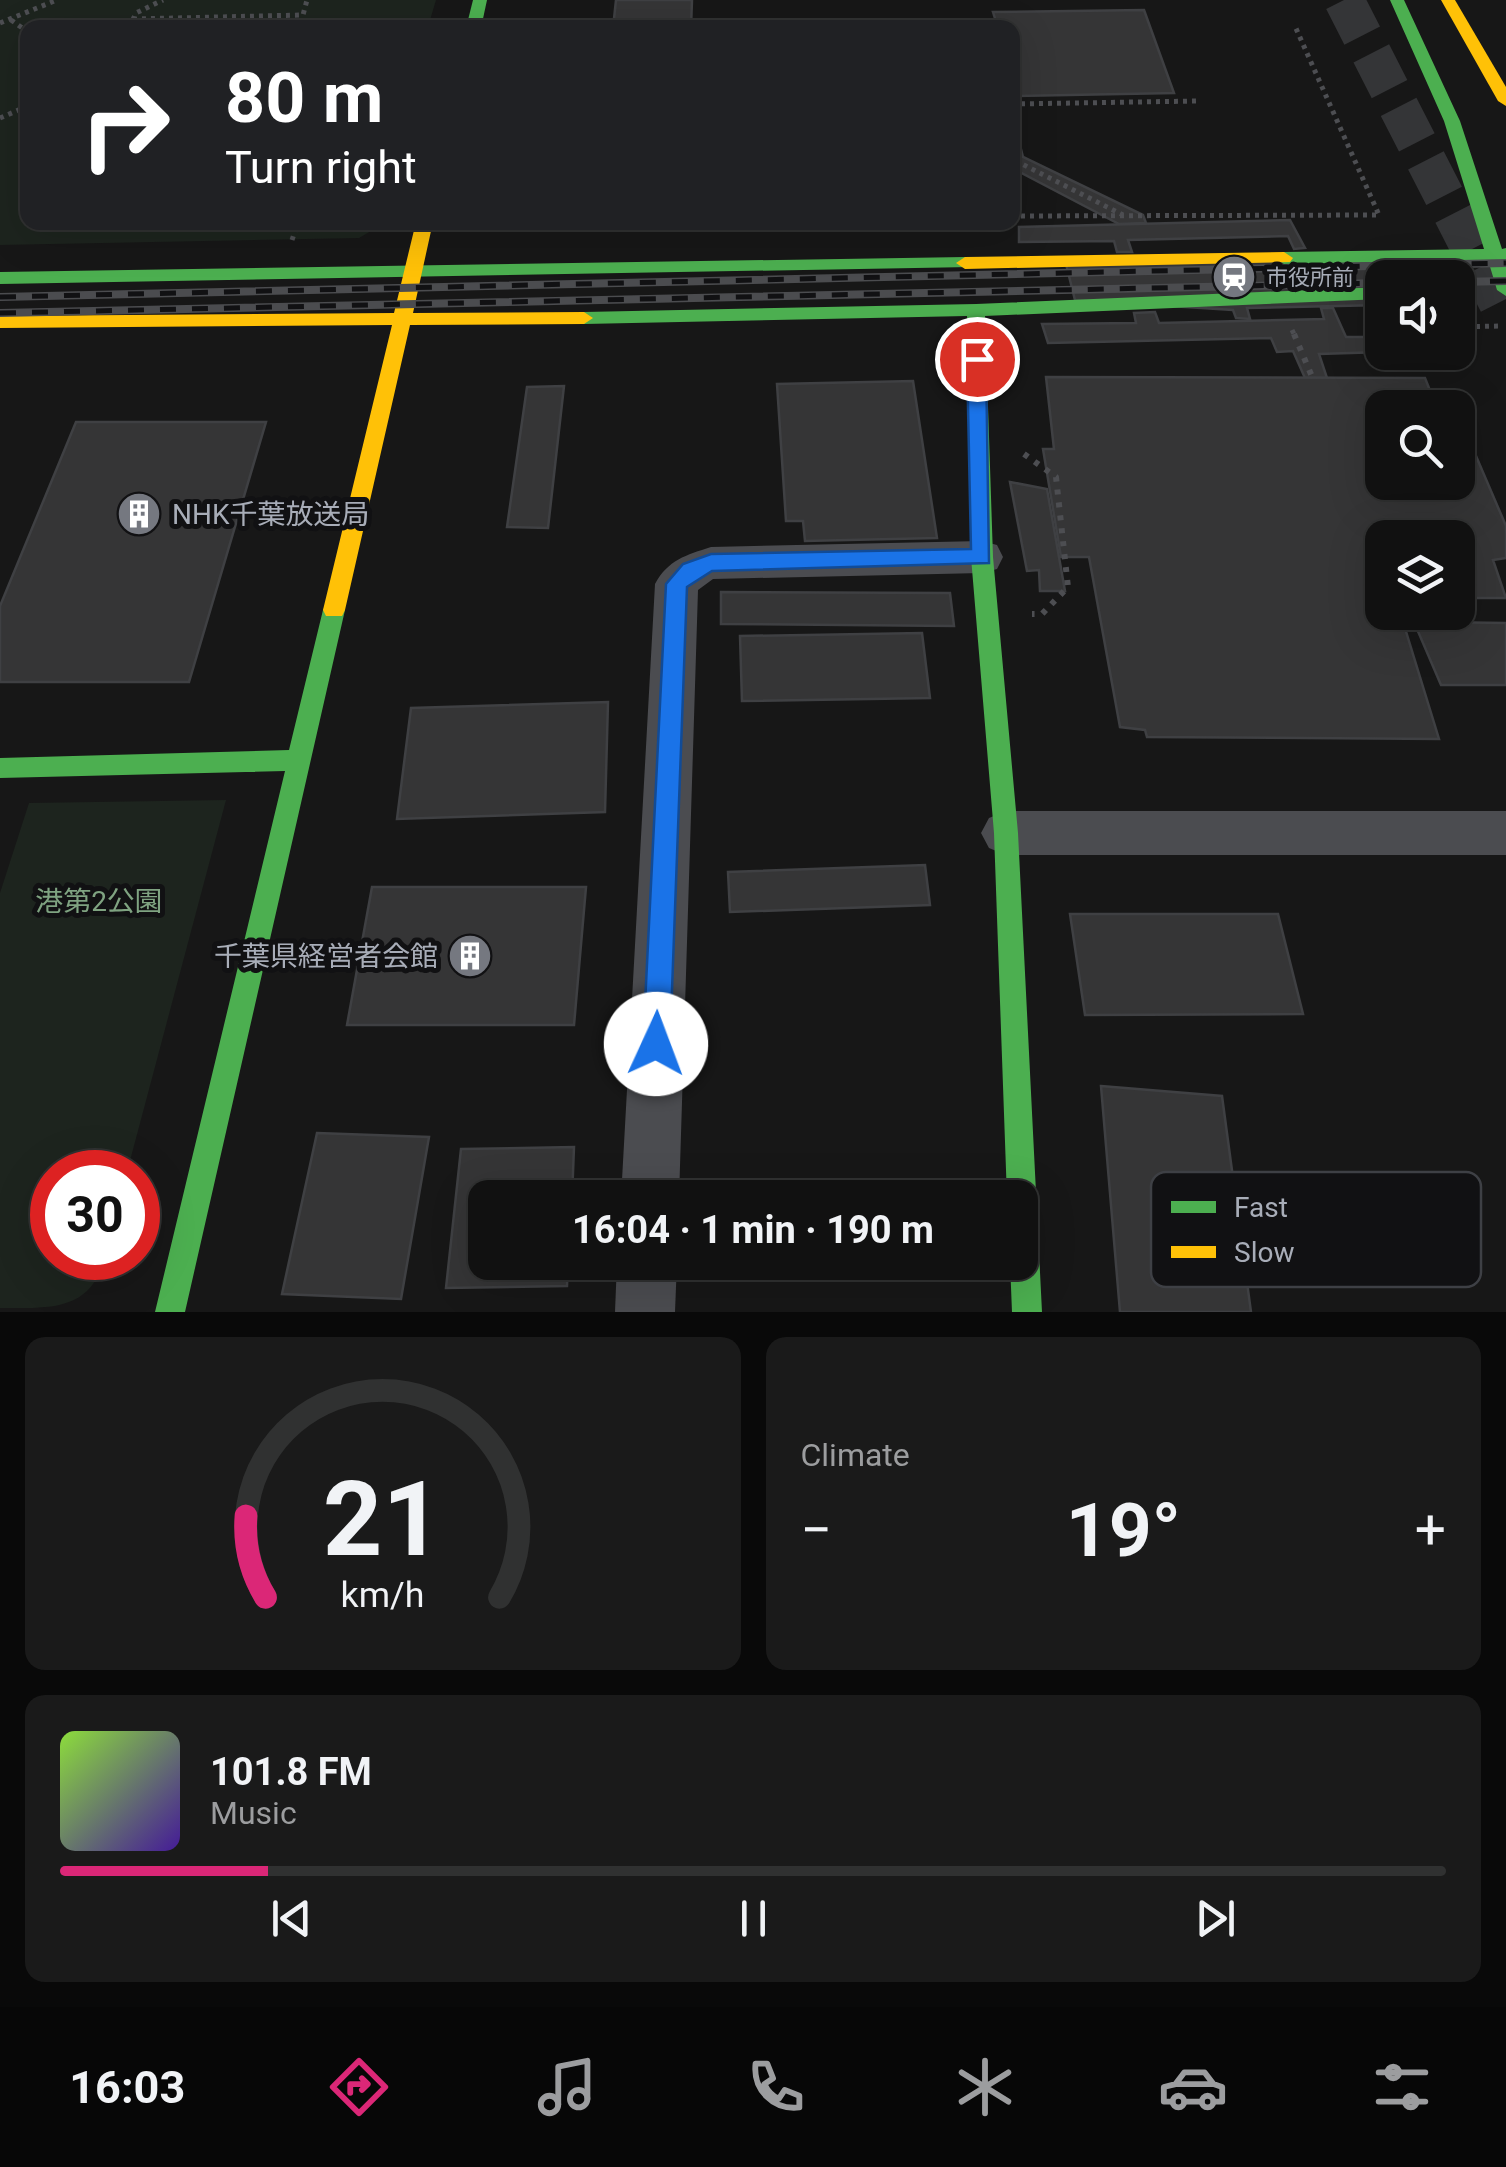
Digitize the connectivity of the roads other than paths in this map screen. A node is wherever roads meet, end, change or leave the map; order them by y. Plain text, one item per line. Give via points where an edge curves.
1 (1397, 0) edge
2 (1448, 0) edge
3 (1500, 79) edge
4 (1506, 101) edge
5 (423, 230) edge
6 (1499, 254) edge
7 (413, 270) junction
8 (0, 278) edge
9 (1506, 291) edge
10 (1475, 292) edge
11 (1365, 294) edge
12 (976, 310) junction
13 (402, 321) junction
14 (0, 322) edge
15 (982, 557) junction
16 (300, 760) junction
17 (0, 768) edge
18 (1006, 833) junction
19 (1506, 834) edge
20 (651, 1180) edge
21 (646, 1280) edge
22 (170, 1312) edge
23 (645, 1312) edge
24 (1027, 1312) edge

1 - 6 main road via 1452,121
2 - 3 main road
3 - 4 main road
5 - 7 main road
6 - 7 main road
6 - 9 main road
7 - 8 main road
7 - 13 main road
9 - 10 main road
11 - 12 main road
12 - 13 main road
12 - 15 main road
13 - 14 main road
13 - 16 main road
15 - 18 main road
15 - 20 street via 711,562 676,584
16 - 17 main road
16 - 22 main road
18 - 19 street
18 - 24 main road
21 - 23 street

